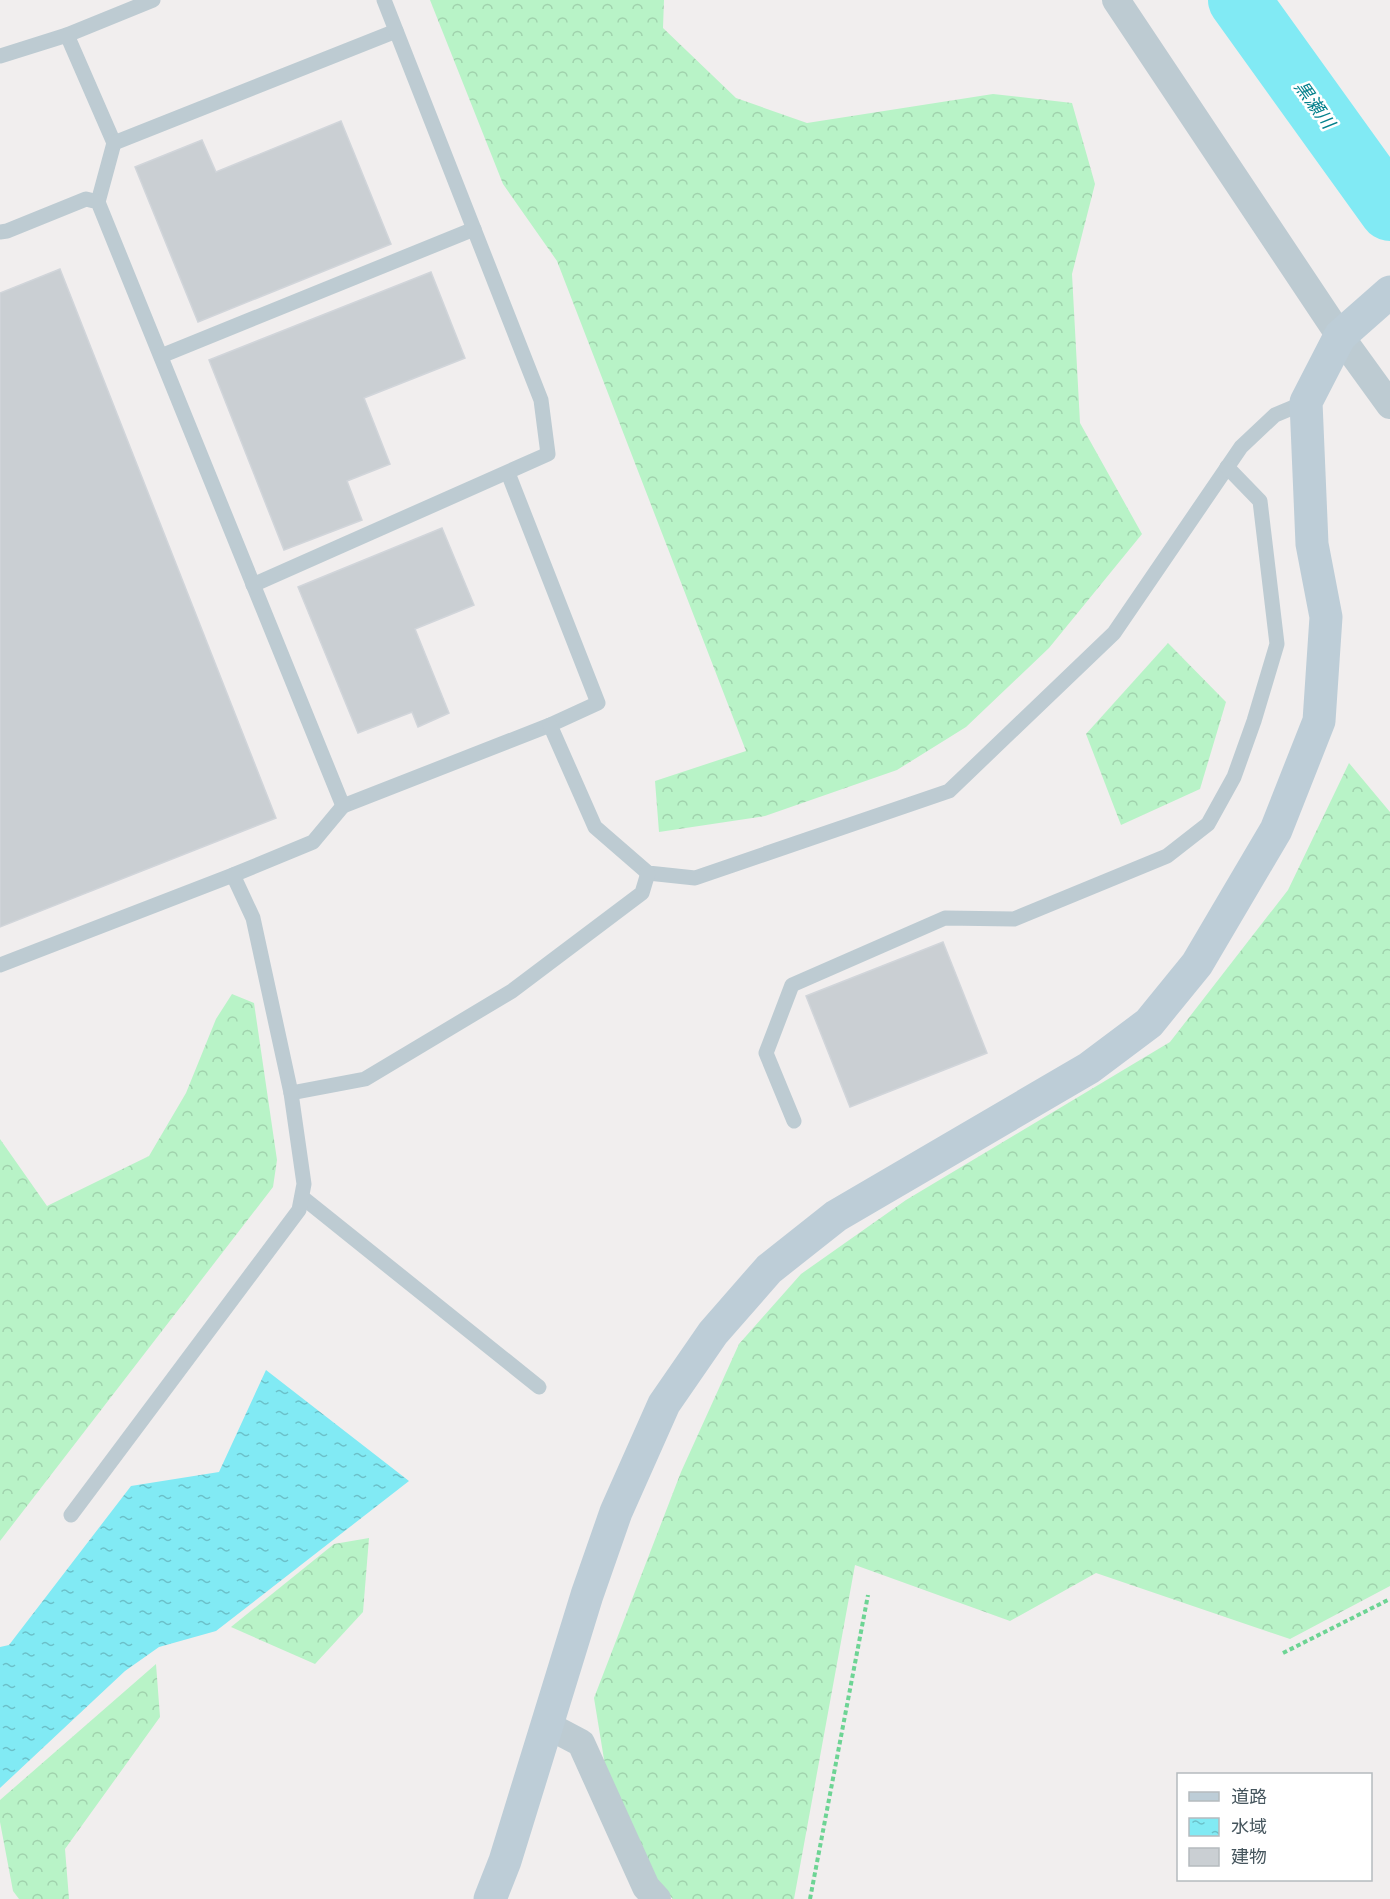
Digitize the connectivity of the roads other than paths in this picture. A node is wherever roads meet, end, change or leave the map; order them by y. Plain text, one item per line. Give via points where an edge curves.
1 (153, 0) edge
2 (384, 0) edge
3 (1116, 0) edge
4 (396, 31) junction
5 (67, 36) junction
6 (0, 56) edge
7 (114, 143) junction
8 (98, 202) junction
9 (474, 229) junction
10 (0, 232) edge
11 (1384, 297) edge
12 (1340, 336) junction
13 (161, 356) junction
14 (1306, 402) junction
15 (1390, 405) edge
16 (1227, 467) junction
17 (508, 473) junction
18 (254, 585) junction
19 (550, 725) junction
20 (343, 806) junction
21 (648, 873) junction
22 (233, 875) junction
23 (0, 965) edge
24 (291, 1093) junction
25 (794, 1121) dead end
26 (302, 1197) junction
27 (539, 1387) dead end
28 (71, 1515) dead end
29 (547, 1725) junction
30 (490, 1899) edge
31 (657, 1899) edge

1 - 5 lane
2 - 4 lane
3 - 12 street
4 - 7 lane
4 - 9 lane
5 - 6 lane
5 - 7 lane
7 - 8 lane
8 - 10 lane via 86,199
8 - 13 lane
9 - 13 lane
9 - 17 lane via 541,400 548,454
11 - 12 street
12 - 14 street
12 - 15 street
13 - 18 lane
14 - 16 lane via 1275,415 1241,447
14 - 29 street via 1312,544 1326,616 1319,721 1276,830 1197,964 1149,1023 1089,1068 836,1216 769,1269 713,1333 664,1404 616,1512
16 - 21 lane via 1114,633 949,791 695,878
16 - 25 lane via 1260,501 1277,644 1234,777 1208,824 1167,856 1014,919 945,918 792,985 766,1053
17 - 18 lane
17 - 19 lane via 598,703
18 - 20 lane
19 - 20 lane
19 - 21 lane via 595,827
20 - 22 lane via 313,842
21 - 24 lane via 642,893 512,991 365,1079
22 - 23 lane
22 - 24 lane via 253,918
24 - 26 lane via 304,1184
26 - 27 lane
26 - 28 lane via 299,1210
29 - 30 street
29 - 31 street via 581,1743 646,1887

